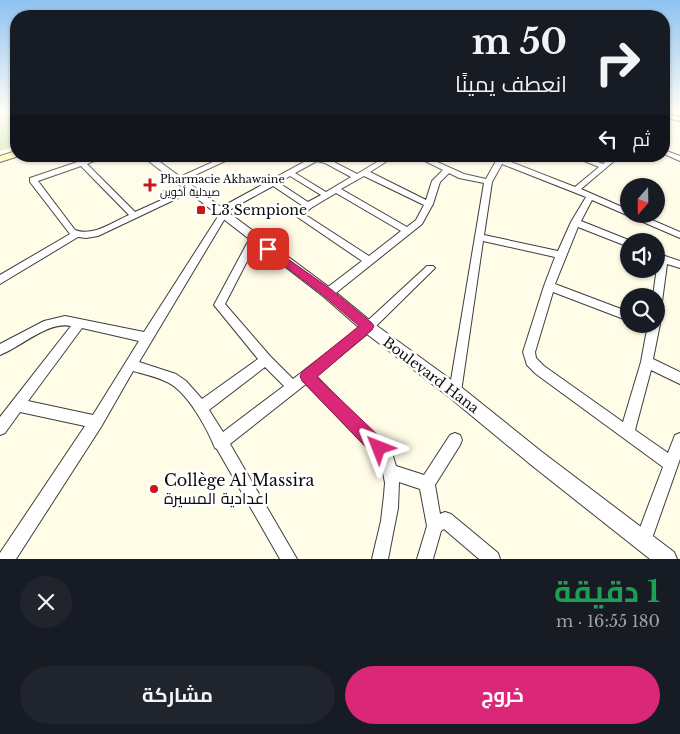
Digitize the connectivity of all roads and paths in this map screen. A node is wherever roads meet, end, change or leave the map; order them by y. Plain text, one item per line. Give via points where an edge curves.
1 (87, 162) edge
2 (154, 162) edge
3 (219, 162) edge
4 (308, 162) edge
5 (330, 162) edge
6 (382, 162) edge
7 (430, 162) edge
8 (499, 162) edge
9 (503, 162) edge
10 (591, 162) edge
11 (610, 162) edge
12 (82, 164) junction
13 (604, 167) junction
14 (447, 170) junction
15 (365, 173) junction
16 (291, 174) junction
17 (357, 177) junction
18 (177, 180) junction
19 (488, 182) junction
20 (274, 183) junction
21 (191, 190) junction
22 (336, 190) junction
23 (576, 190) junction
24 (326, 195) junction
25 (590, 197) junction
26 (429, 204) junction
27 (308, 206) junction
28 (620, 209) edge
29 (221, 214) junction
30 (134, 216) junction
31 (575, 222) junction
32 (653, 223) edge
33 (407, 231) junction
34 (77, 234) junction
35 (680, 235) edge
36 (479, 237) junction
37 (254, 238) junction
38 (620, 240) edge
39 (560, 255) junction
40 (665, 259) edge
41 (369, 261) junction
42 (680, 265) edge
43 (430, 268) dead end
44 (0, 280) edge
45 (549, 286) junction
46 (328, 293) junction
47 (620, 314) edge
48 (79, 324) junction
49 (368, 326) junction
50 (650, 333) edge
51 (147, 338) junction
52 (0, 350) edge
53 (266, 360) junction
54 (647, 362) junction
55 (132, 365) junction
56 (307, 376) junction
57 (680, 378) edge
58 (294, 387) junction
59 (455, 392) junction
60 (17, 406) junction
61 (201, 408) junction
62 (96, 422) junction
63 (0, 428) edge
64 (627, 433) junction
65 (455, 440) dead end
66 (680, 440) edge
67 (220, 443) junction
68 (671, 464) junction
69 (393, 472) junction
70 (427, 484) junction
71 (435, 526) junction
72 (643, 541) junction
73 (6, 559) edge
74 (290, 559) edge
75 (381, 559) edge
76 (425, 559) edge
77 (492, 559) edge
78 (667, 559) edge

1 - 12 street
2 - 18 street, Boulevard Hana
3 - 18 street
4 - 16 street
5 - 17 street
6 - 15 street
7 - 14 street
8 - 19 street
9 - 23 street
10 - 13 street
11 - 13 street
12 - 30 street
12 - 34 street via 33,180 72,232
13 - 23 street
14 - 19 street
14 - 26 street via 436,181
15 - 17 street
15 - 26 street
16 - 20 street
16 - 24 street
17 - 22 street
18 - 21 street, Boulevard Hana
19 - 36 street
20 - 27 street
20 - 29 street
21 - 29 street, Boulevard Hana
21 - 30 street
22 - 24 street
22 - 33 street
23 - 25 street
24 - 27 street
25 - 28 street
25 - 31 street
26 - 33 street via 419,222
27 - 41 street via 300,211 301,216
29 - 37 street, Boulevard Hana
29 - 51 street
30 - 34 street via 95,234
31 - 38 street
31 - 39 street
32 - 35 street
33 - 41 street
34 - 44 street
36 - 39 street
36 - 59 street
37 - 46 street, Boulevard Hana
37 - 53 street via 219,305
39 - 45 street
40 - 42 street
41 - 46 street
43 - 49 street
45 - 47 street
45 - 64 street via 529,352 530,361
46 - 49 street, Boulevard Hana
48 - 51 street
48 - 52 street via 64,320 48,324
48 - 60 street
49 - 56 street
49 - 59 street, Boulevard Hana
50 - 54 street
51 - 55 street
53 - 58 street
53 - 61 street
54 - 57 street
54 - 64 street
55 - 61 street via 172,378
55 - 62 street
56 - 58 street
56 - 69 street via 388,458
58 - 67 street
59 - 72 street, Boulevard Hana
60 - 62 street
60 - 63 street
61 - 67 street
62 - 73 street
64 - 68 street
65 - 70 street
66 - 68 street
67 - 74 street
68 - 72 street
69 - 70 street
69 - 75 street
70 - 71 street
71 - 76 street
71 - 77 street via 445,520
72 - 78 street, Boulevard Hana

